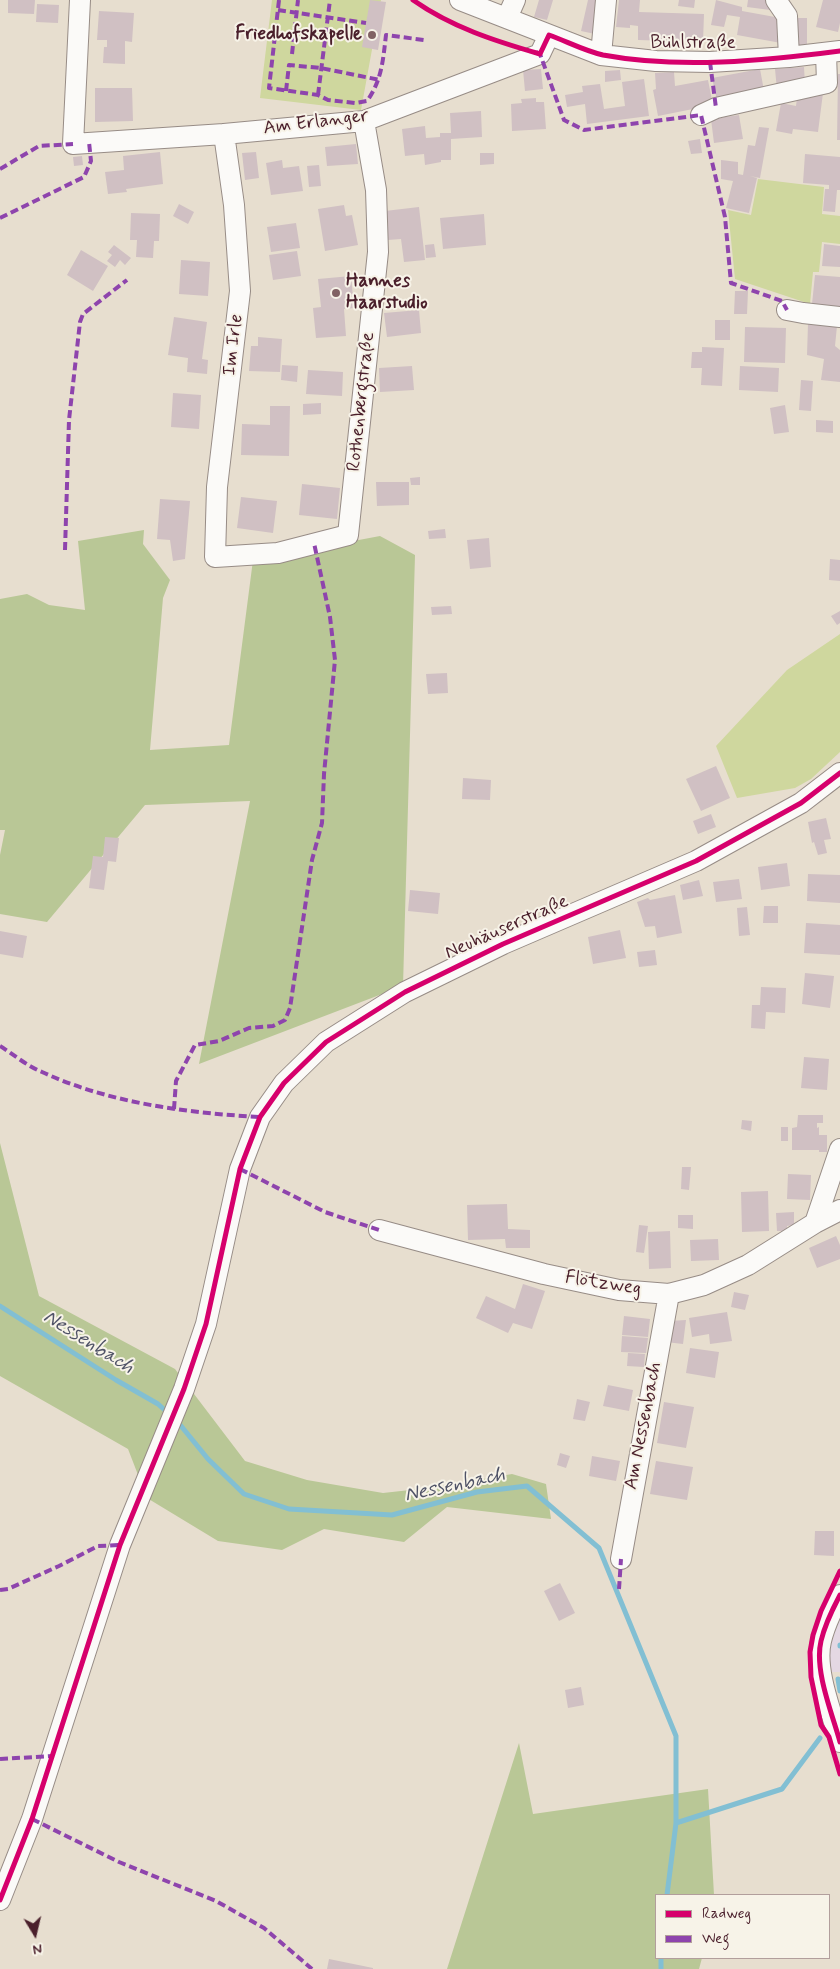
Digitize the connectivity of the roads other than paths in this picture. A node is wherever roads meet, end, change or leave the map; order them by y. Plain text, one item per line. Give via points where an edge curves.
1 (80, 0) edge
2 (460, 0) edge
3 (515, 0) edge
4 (606, 0) edge
5 (776, 0) edge
6 (507, 18) junction
7 (549, 35) junction
8 (833, 52) edge
9 (601, 55) junction
10 (789, 57) junction
11 (701, 115) dead end
12 (364, 121) junction
13 (224, 134) junction
14 (787, 310) dead end
15 (840, 317) edge
16 (216, 557) joint
17 (840, 774) edge
18 (840, 1149) edge
19 (840, 1210) edge
20 (815, 1223) junction
21 (379, 1230) dead end
22 (670, 1294) junction
23 (621, 1559) dead end
24 (840, 1595) edge
25 (840, 1742) edge
26 (0, 1900) edge

1 - 13 street, Am Erlanger via 73,144
2 - 6 street, Bühlstraße
3 - 6 street
4 - 9 street
5 - 10 street via 787,16
6 - 7 street, Bühlstraße
7 - 9 street, Bühlstraße
7 - 12 street, Am Erlanger via 540,54 484,67
8 - 10 street, Bühlstraße
8 - 11 street, Bühlstraße via 827,83 716,108
9 - 10 street, Bühlstraße via 656,61
12 - 13 street, Am Erlanger
12 - 16 street, Rothenbergstraße via 376,190 378,252 348,535 278,552
13 - 16 street, Im Irle via 234,205 240,291 217,487
14 - 15 street
17 - 26 street, Neuhäuserstraße via 801,803 696,861 503,944 414,988 326,1042 284,1083 260,1118 240,1169 206,1324 184,1388 120,1545 32,1819
18 - 20 street
19 - 20 street, Flötzweg
20 - 22 street, Flötzweg via 748,1265 704,1285
21 - 22 street, Flötzweg via 544,1274 619,1290
22 - 23 street, Am Nessenbach
24 - 25 street via 820,1642 821,1672

